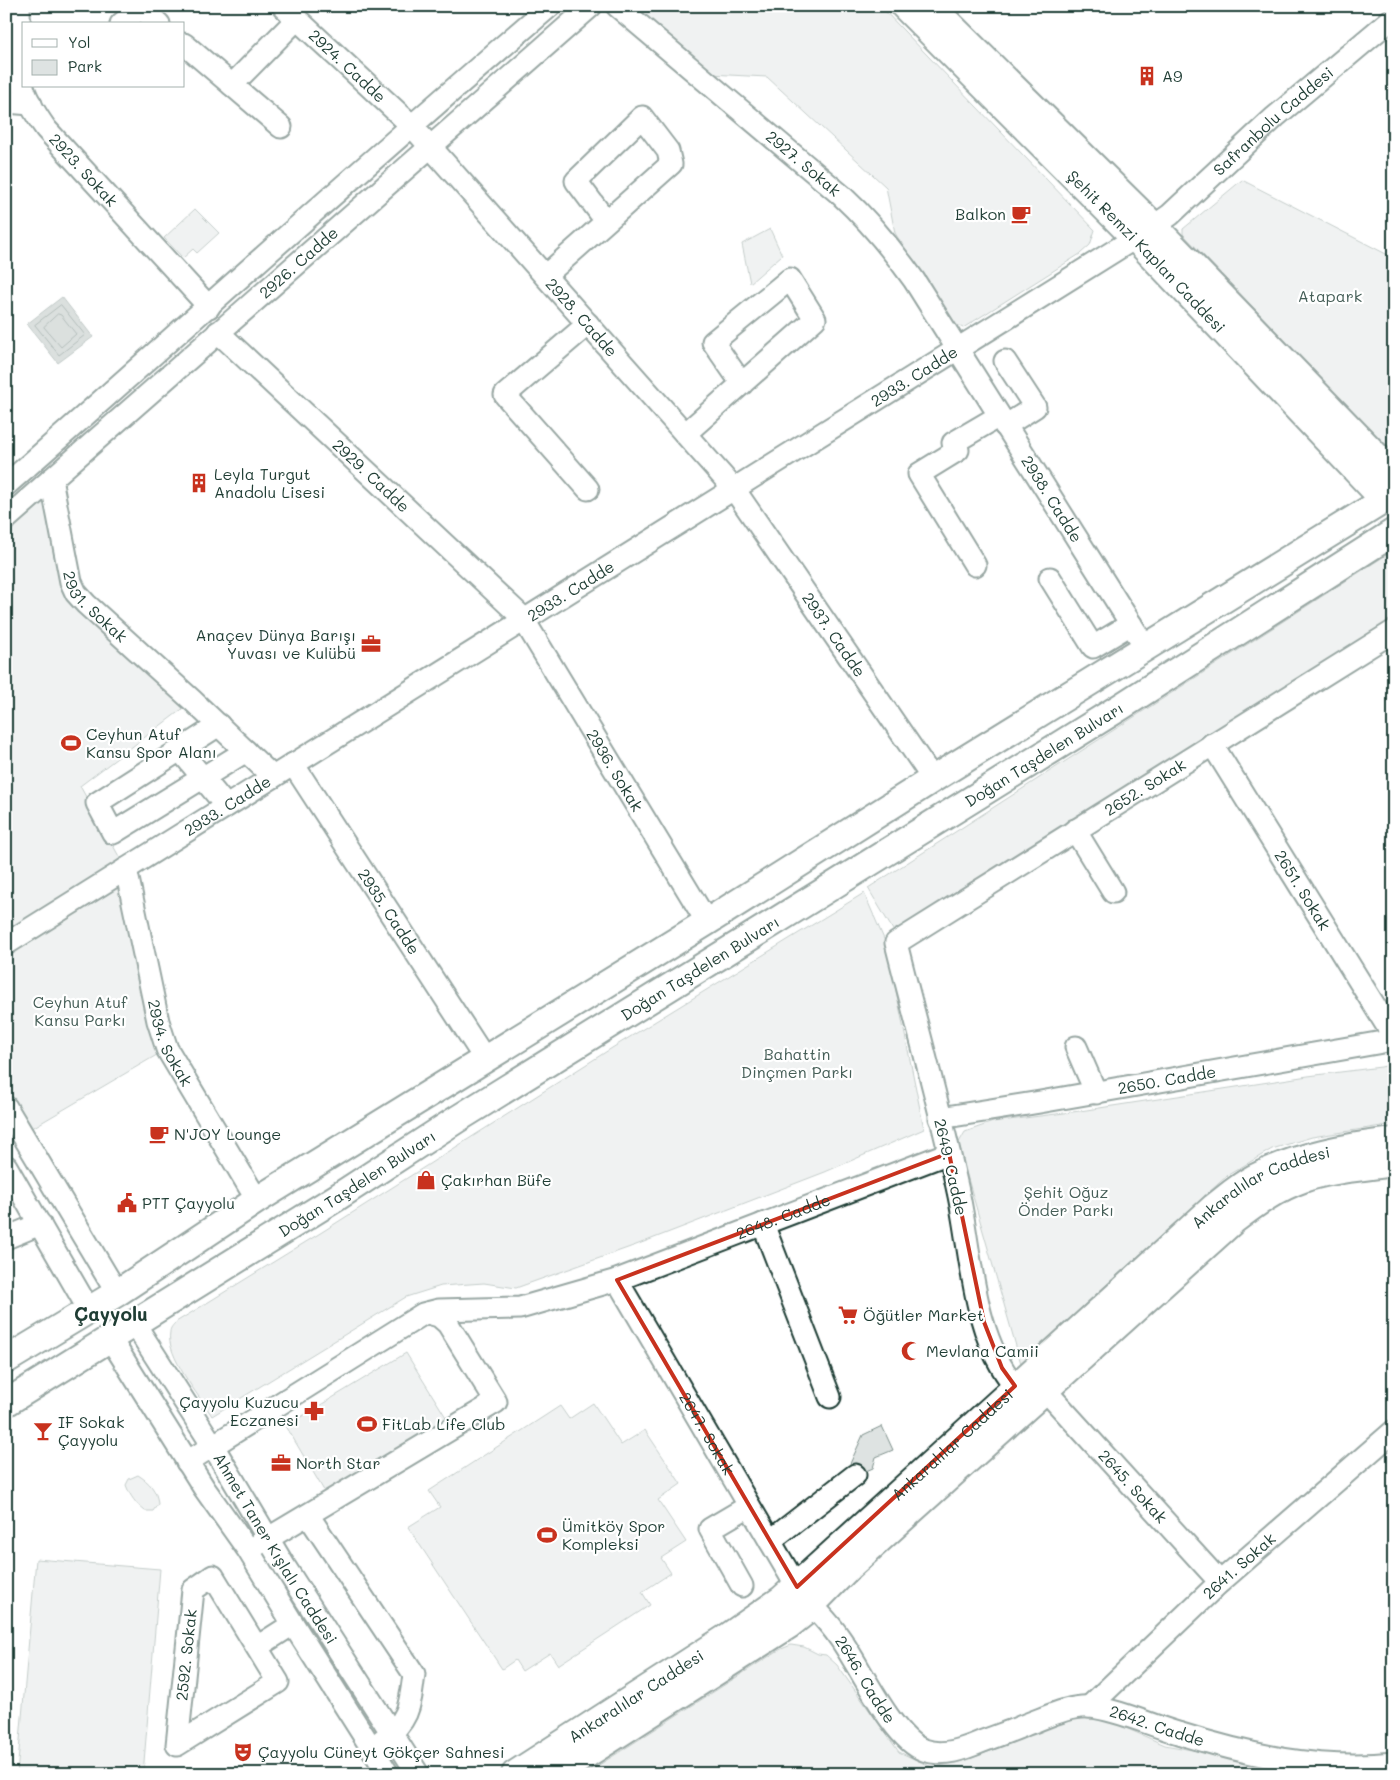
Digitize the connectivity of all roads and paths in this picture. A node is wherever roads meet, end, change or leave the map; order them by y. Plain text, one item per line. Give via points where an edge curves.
1 (19, 6) edge
2 (550, 6) edge
3 (591, 6) edge
4 (617, 6) edge
5 (904, 6) edge
6 (931, 6) edge
7 (290, 13) edge
8 (1394, 18) edge
9 (124, 22) edge
10 (157, 22) edge
11 (185, 45) edge
12 (22, 79) edge
13 (232, 85) junction
14 (33, 95) edge
15 (6, 102) edge
16 (411, 125) junction
17 (281, 127) dead end
18 (430, 147) junction
19 (606, 221) junction
20 (1144, 232) junction
21 (545, 276) junction
22 (209, 307) junction
23 (588, 324) junction
24 (218, 332) junction
25 (956, 350) junction
26 (1005, 362) dead end
27 (742, 384) junction
28 (1002, 421) junction
29 (685, 434) junction
30 (1394, 474) edge
31 (51, 479) junction
32 (6, 485) edge
33 (588, 489) dead end
34 (734, 489) junction
35 (1391, 499) edge
36 (6, 519) edge
37 (1394, 532) edge
38 (975, 564) dead end
39 (1050, 578) dead end
40 (523, 620) junction
41 (1130, 624) junction
42 (1394, 631) edge
43 (1146, 648) junction
44 (219, 725) junction
45 (1212, 744) junction
46 (180, 750) junction
47 (246, 751) junction
48 (293, 764) junction
49 (203, 777) junction
50 (273, 777) junction
51 (933, 779) junction
52 (226, 806) junction
53 (1075, 830) junction
54 (126, 869) junction
55 (1113, 892) dead end
56 (706, 922) junction
57 (896, 943) joint
58 (6, 944) edge
59 (1394, 1038) edge
60 (1076, 1047) dead end
61 (485, 1059) junction
62 (1096, 1093) junction
63 (6, 1106) edge
64 (940, 1118) junction
65 (1394, 1141) edge
66 (949, 1152) junction
67 (1394, 1163) edge
68 (6, 1166) edge
69 (257, 1200) junction
70 (40, 1224) junction
71 (763, 1224) junction
72 (6, 1238) edge
73 (617, 1280) junction
74 (117, 1293) junction
75 (89, 1310) junction
76 (428, 1313) junction
77 (134, 1323) junction
78 (110, 1338) junction
79 (6, 1360) edge
80 (1016, 1386) junction
81 (1046, 1390) junction
82 (830, 1397) dead end
83 (6, 1403) edge
84 (1394, 1431) edge
85 (213, 1446) junction
86 (187, 1462) junction
87 (855, 1475) dead end
88 (749, 1506) junction
89 (308, 1515) junction
90 (268, 1538) junction
91 (770, 1541) junction
92 (248, 1550) junction
93 (1220, 1582) junction
94 (742, 1586) dead end
95 (804, 1596) junction
96 (293, 1624) junction
97 (257, 1647) junction
98 (1089, 1707) junction
99 (392, 1734) junction
100 (371, 1747) junction
101 (925, 1750) joint
102 (1394, 1763) edge
103 (388, 1774) edge
104 (418, 1774) edge
105 (515, 1774) edge
106 (556, 1774) edge

1 - 12 street, 2923. Sokak
2 - 16 street, 2926. Cadde
3 - 18 street, 2926. Cadde
4 - 25 street, 2927. Sokak via 867,219 903,264
5 - 20 main road, Şehit Remzi Kaplan Caddesi
6 - 20 main road, Şehit Remzi Kaplan Caddesi
7 - 13 street
7 - 16 street, 2924. Cadde
8 - 20 street, Safranbolu Caddesi via 1275,117 1170,215
9 - 10 street via 141,8
11 - 13 street
13 - 17 street
14 - 15 street
14 - 22 street, 2923. Sokak via 46,129
16 - 18 street, 2924. Cadde
16 - 22 street, 2926. Cadde
18 - 21 street, 2928. Cadde
18 - 24 street, 2926. Cadde
19 - 19 street via 671,164 668,152 642,117 576,181
19 - 21 street
20 - 25 street, 2933. Cadde
20 - 30 main road, Şehit Remzi Kaplan Caddesi
20 - 35 main road, Şehit Remzi Kaplan Caddesi
21 - 23 street, 2928. Cadde
22 - 32 street, 2926. Cadde
23 - 29 street, 2928. Cadde
23 - 33 street via 504,395
24 - 31 street, 2926. Cadde
24 - 40 street, 2929. Cadde
25 - 28 street, 2938. Cadde
25 - 34 street, 2933. Cadde
26 - 28 street via 1035,407
27 - 27 street via 815,319 790,279 713,342
27 - 29 street
28 - 38 street via 953,443 958,450 919,474
28 - 41 street, 2938. Cadde
29 - 34 street, 2928. Cadde
31 - 36 street, 2926. Cadde
31 - 44 street, 2931. Sokak via 71,582 76,593
34 - 40 street, 2933. Cadde
34 - 51 street, 2937. Cadde
35 - 43 main road
37 - 77 main road, Doğan Taşdelen Bulvarı via 1122,706
39 - 41 street via 1093,647
40 - 48 street, 2933. Cadde
40 - 56 street, 2936. Sokak
41 - 43 street, 2938. Cadde
42 - 45 street, 2652. Sokak
43 - 51 main road
44 - 46 street
44 - 47 street, 2931. Sokak
45 - 53 street, 2652. Sokak
45 - 59 street, 2651. Sokak
46 - 49 street
46 - 49 street via 96,803 113,833
47 - 49 street
47 - 50 street, 2931. Sokak
48 - 50 street, 2933. Cadde
48 - 61 street, 2935. Cadde
49 - 52 street
50 - 52 street, 2933. Cadde
51 - 56 main road
52 - 54 street, 2933. Cadde
53 - 55 street
53 - 57 street, 2652. Sokak
54 - 58 street, 2933. Cadde
54 - 69 street, 2934. Sokak via 158,1021 167,1049
56 - 61 main road
57 - 64 street, 2649. Cadde
59 - 62 street, 2650. Cadde
60 - 62 street
61 - 69 main road
62 - 64 street, 2650. Cadde
63 - 74 street
64 - 66 street, 2649. Cadde
65 - 80 main road, Ankaralılar Caddesi via 1308,1156 1253,1179 1214,1207
66 - 71 street, 2648. Cadde
66 - 80 street, 2649. Cadde via 978,1303 996,1356
67 - 81 main road, Ankaralılar Caddesi via 1302,1179 1254,1205
68 - 70 street
69 - 74 main road
70 - 72 street
70 - 75 street
71 - 73 street, 2648. Cadde
71 - 82 street
73 - 76 street, 2648. Cadde via 520,1308
73 - 88 street, 2647. Sokak
74 - 75 main road
75 - 79 main road
76 - 85 street, 2648. Cadde via 415,1318
76 - 89 street via 440,1316 448,1324 496,1402
77 - 78 main road, Doğan Taşdelen Bulvarı
77 - 85 street, Ahmet Taner Kışlalı Caddesi
78 - 83 main road, Doğan Taşdelen Bulvarı
78 - 86 street, Ahmet Taner Kışlalı Caddesi
80 - 95 main road, Ankaralılar Caddesi
81 - 93 street, 2645. Sokak
81 - 95 main road, Ankaralılar Caddesi via 850,1566
84 - 93 street, 2641. Sokak
85 - 86 street, 2648. Cadde
85 - 90 street, Ahmet Taner Kışlalı Caddesi
86 - 92 street, Ahmet Taner Kışlalı Caddesi
87 - 91 street
88 - 91 street, 2647. Sokak
88 - 94 street via 710,1529
89 - 90 street
89 - 99 street via 414,1674 406,1716
90 - 92 street
90 - 99 street, Ahmet Taner Kışlalı Caddesi
91 - 95 street, 2647. Sokak
92 - 96 street, Ahmet Taner Kışlalı Caddesi
93 - 98 street, 2641. Sokak
95 - 101 street, 2646. Cadde via 839,1637 902,1734
95 - 105 main road, Ankaralılar Caddesi via 770,1608
95 - 106 main road, Ankaralılar Caddesi via 789,1625
96 - 97 street
96 - 100 street, Ahmet Taner Kışlalı Caddesi
97 - 97 street, 2592. Sokak via 214,1576 193,1590 177,1745 278,1682
98 - 101 street, 2642. Cadde via 1048,1716 954,1751
98 - 102 street, 2642. Cadde via 1267,1757 1347,1765
99 - 100 street
99 - 104 street, Ahmet Taner Kışlalı Caddesi
100 - 103 street, Ahmet Taner Kışlalı Caddesi

